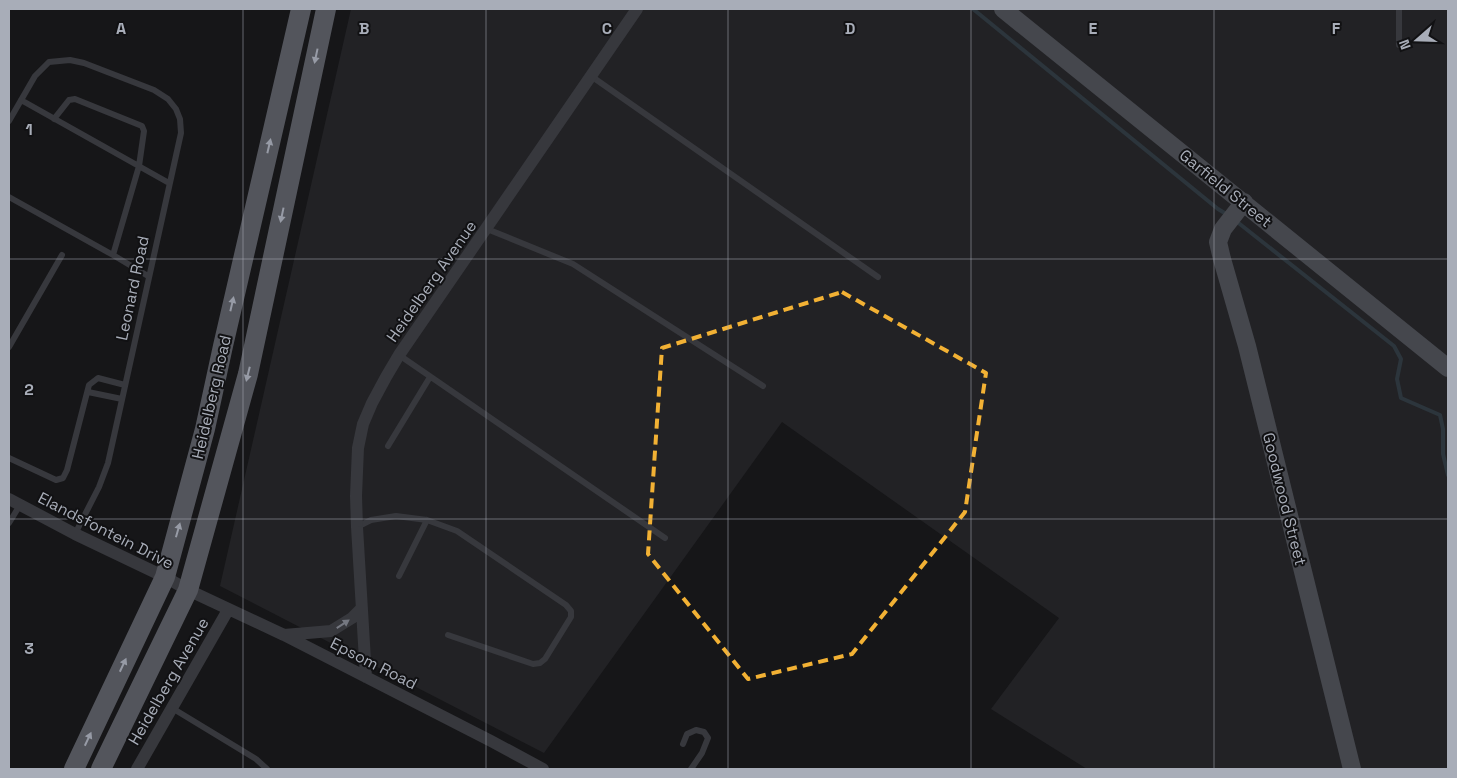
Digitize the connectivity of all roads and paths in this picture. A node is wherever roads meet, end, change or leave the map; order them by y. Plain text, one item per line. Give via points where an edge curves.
1 (301, 9) edge
2 (326, 9) edge
3 (637, 9) edge
4 (1003, 9) edge
5 (1399, 9) edge
6 (1398, 45) dead end
7 (592, 76) junction
8 (21, 100) junction
9 (54, 119) junction
10 (9, 121) edge
11 (139, 166) junction
12 (169, 183) junction
13 (9, 197) edge
14 (1244, 202) junction
15 (487, 229) junction
16 (62, 255) dead end
17 (113, 255) junction
18 (148, 276) junction
19 (878, 277) dead end
20 (9, 347) edge
21 (400, 355) junction
22 (1448, 368) edge
23 (430, 377) junction
24 (125, 385) junction
25 (763, 386) dead end
26 (88, 392) junction
27 (122, 400) junction
28 (388, 446) dead end
29 (9, 458) edge
30 (14, 502) edge
31 (427, 520) junction
32 (9, 523) edge
33 (357, 527) junction
34 (75, 534) junction
35 (665, 538) dead end
36 (399, 576) dead end
37 (165, 577) junction
38 (188, 590) junction
39 (362, 608) junction
40 (228, 610) junction
41 (448, 634) dead end
42 (284, 635) junction
43 (366, 677) junction
44 (172, 708) junction
45 (683, 744) dead end
46 (74, 769) edge
47 (101, 769) edge
48 (137, 769) edge
49 (268, 769) edge
50 (543, 769) edge
51 (691, 769) edge
52 (1352, 769) edge

37 -> 1 main road, Heidelberg Road via 205,429
2 -> 38 main road, Heidelberg Road via 248,374
3 - 7 street, Heidelberg Avenue
4 - 14 street, Garfield Street
5 - 6 lane
7 - 15 street, Heidelberg Avenue
7 - 19 lane
8 - 9 lane
8 - 10 lane
8 - 12 lane, Leonard Road via 35,76 49,62 70,60 154,90 168,99 180,119 181,133
9 - 11 lane
9 - 11 lane via 69,100 74,99 137,123 144,131
11 - 12 lane
11 - 17 lane
12 - 18 lane, Leonard Road
13 - 17 lane
14 - 22 street, Garfield Street
14 - 52 street, Goodwood Street via 1223,229 1218,242
15 - 21 street, Heidelberg Avenue
15 - 25 lane via 573,264
16 - 20 lane
17 - 18 lane
18 - 24 lane, Leonard Road
21 - 23 lane
21 - 33 street, Heidelberg Avenue via 363,424 358,448
23 - 28 lane
23 - 35 lane
24 - 26 lane via 98,378 89,385
24 - 27 lane, Leonard Road
26 - 27 lane
26 - 29 lane via 63,478 56,480
27 - 34 lane, Leonard Road via 108,463
30 - 32 lane
30 - 34 street, Elandsfontein Drive
31 - 33 lane via 396,516 371,520
31 - 36 lane
31 - 41 lane via 457,531 566,605 571,617 545,660 533,664
33 - 39 street, Heidelberg Avenue
34 - 37 street, Elandsfontein Drive
37 - 38 street, Elandsfontein Drive
46 -> 37 main road, Heidelberg Road
38 - 40 street, Epsom Road
38 - 47 main road, Heidelberg Road
42 -> 39 street via 331,631
39 - 43 street, Heidelberg Avenue
40 - 42 street, Epsom Road
40 - 44 street, Heidelberg Avenue
42 - 43 street, Epsom Road
43 - 50 street, Epsom Road
44 - 48 street, Heidelberg Avenue
44 - 49 lane
45 - 51 lane via 687,734 696,730 704,732 708,738

